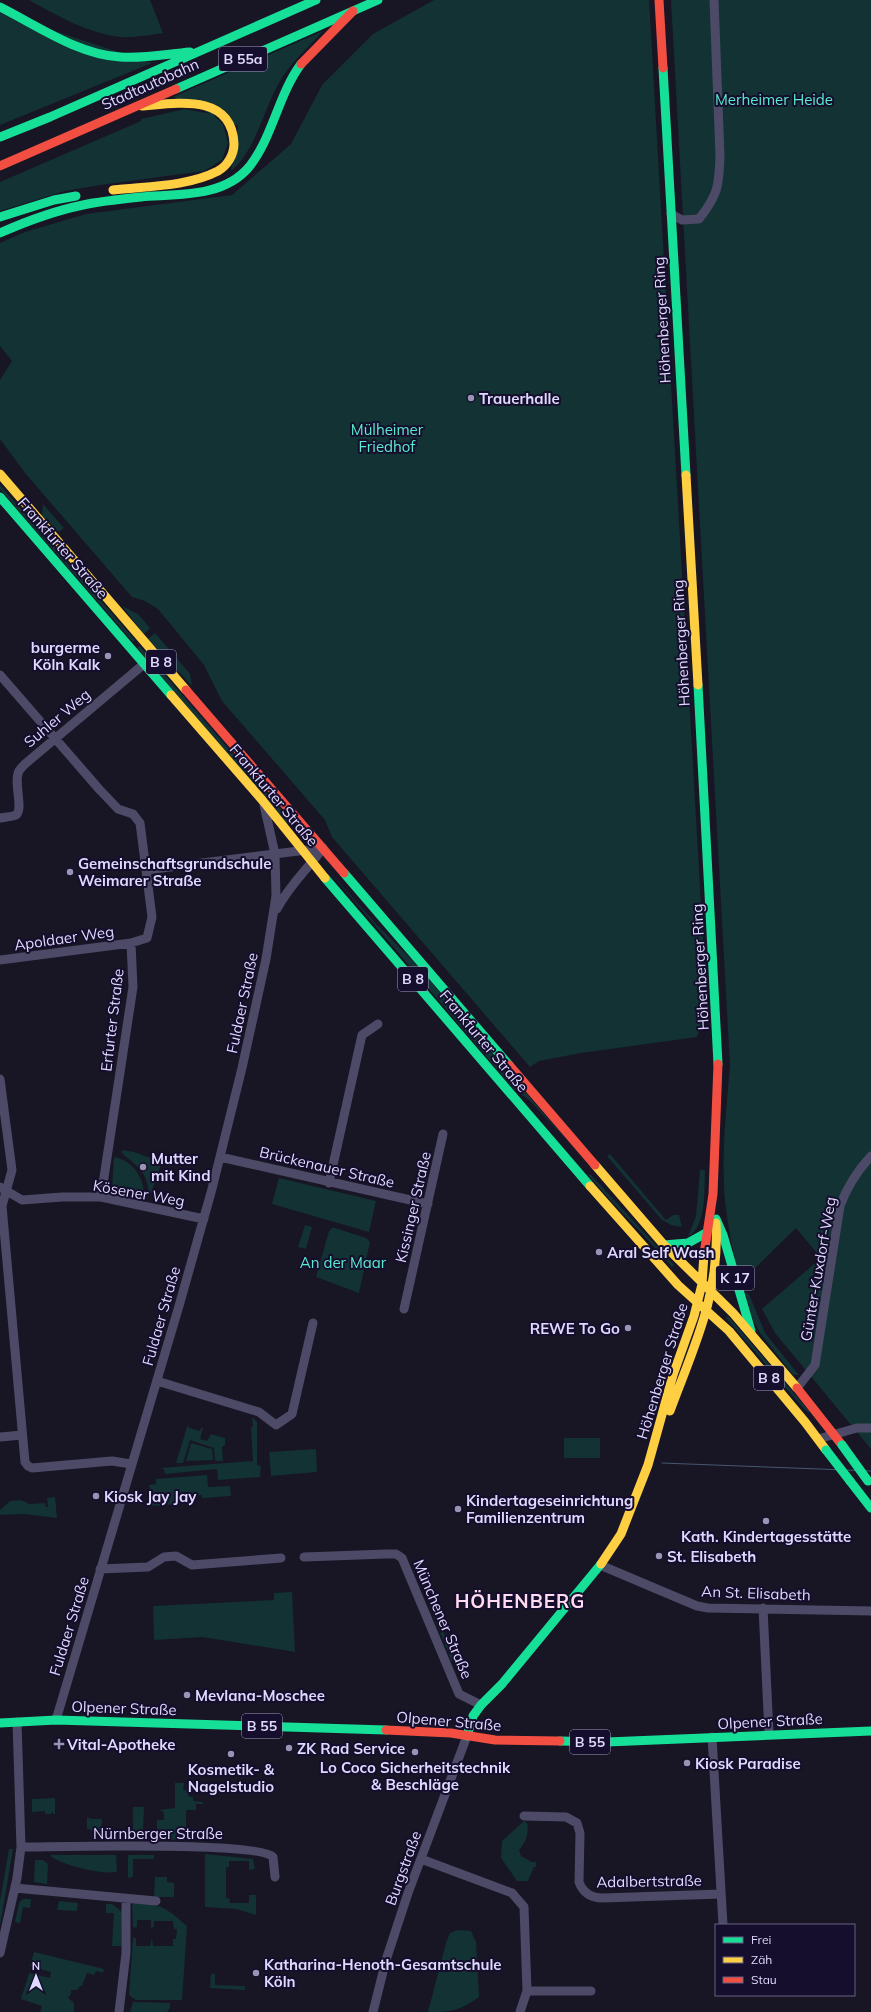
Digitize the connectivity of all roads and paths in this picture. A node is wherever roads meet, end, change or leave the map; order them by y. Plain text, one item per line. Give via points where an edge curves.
1 (316, 0) edge
2 (378, 0) edge
3 (659, 0) edge
4 (714, 0) edge
5 (0, 7) edge
6 (353, 11) junction
7 (202, 51) junction
8 (132, 106) junction
9 (0, 137) edge
10 (0, 166) edge
11 (104, 191) dead end
12 (83, 195) dead end
13 (671, 214) junction
14 (0, 217) edge
15 (0, 233) edge
16 (0, 474) edge
17 (0, 497) edge
18 (144, 664) junction
19 (0, 675) edge
20 (55, 738) junction
21 (263, 802) junction
22 (0, 818) edge
23 (323, 848) junction
24 (302, 850) junction
25 (275, 854) junction
26 (312, 863) junction
27 (146, 870) junction
28 (274, 914) junction
29 (132, 943) junction
30 (0, 960) edge
31 (378, 1024) dead end
32 (0, 1079) edge
33 (443, 1134) dead end
34 (871, 1156) edge
35 (220, 1157) junction
36 (591, 1159) junction
37 (576, 1170) junction
38 (329, 1183) junction
39 (3, 1188) edge
40 (713, 1194) junction
41 (102, 1198) junction
42 (428, 1204) junction
43 (204, 1219) junction
44 (716, 1219) junction
45 (706, 1233) junction
46 (664, 1244) junction
47 (702, 1284) junction
48 (712, 1294) junction
49 (698, 1303) junction
50 (404, 1309) dead end
51 (708, 1310) junction
52 (313, 1323) dead end
53 (753, 1336) junction
54 (157, 1381) junction
55 (797, 1388) junction
56 (871, 1428) edge
57 (22, 1435) junction
58 (834, 1435) junction
59 (0, 1438) edge
60 (818, 1439) junction
61 (132, 1464) junction
62 (648, 1465) junction
63 (870, 1483) edge
64 (871, 1508) edge
65 (304, 1557) dead end
66 (281, 1558) dead end
67 (600, 1565) junction
68 (100, 1569) junction
69 (763, 1608) junction
70 (871, 1611) edge
71 (481, 1705) junction
72 (56, 1720) junction
73 (17, 1722) junction
74 (0, 1723) edge
75 (871, 1731) edge
76 (769, 1734) junction
77 (467, 1736) junction
78 (712, 1737) junction
79 (524, 1816) dead end
80 (21, 1847) junction
81 (420, 1859) junction
82 (275, 1877) dead end
83 (15, 1888) junction
84 (721, 1894) junction
85 (126, 1899) junction
86 (156, 1901) dead end
87 (723, 1924) edge
88 (0, 1953) edge
89 (527, 1991) junction
90 (591, 1991) dead end
91 (118, 2012) edge
92 (373, 2012) edge
93 (520, 2012) edge

1 - 7 main road, Stadtautobahn / B 55a
2 - 6 main road, Stadtautobahn / B 55a
3 - 13 main road, Höhenberger Ring / K 17
4 - 13 street via 719,181 715,196 699,219 682,220
5 - 7 main road via 67,42 99,53 124,57
6 - 8 main road, Stadtautobahn / B 55a
6 - 15 main road via 318,46 289,81 253,161 242,174 228,183 194,192 138,197 65,209 24,222
7 - 9 main road, Stadtautobahn / B 55a
8 - 10 main road, Stadtautobahn / B 55a
8 - 11 main road via 189,103 210,106 223,114 231,127 233,151 224,167 210,175
12 - 14 main road via 54,200
13 - 40 main road, Höhenberger Ring / K 17 via 718,1041
16 - 23 main road, Frankfurter Straße / B 8
17 - 18 main road, Frankfurter Straße / B 8
18 - 20 street, Suhler Weg
18 - 21 main road, Frankfurter Straße / B 8
19 - 20 street
20 - 22 street, Suhler Weg via 19,772 16,785 20,808 18,813
20 - 27 street via 118,809 133,814 140,823
21 - 24 main road, Frankfurter Straße / B 8
21 - 25 street, Fuldaer Straße
23 - 24 street
23 - 26 street, Fuldaer Straße
23 - 36 main road, Frankfurter Straße / B 8
24 - 25 street
24 - 26 main road, Frankfurter Straße / B 8
25 - 27 street
25 - 28 street, Fuldaer Straße via 277,883
26 - 28 street, Fuldaer Straße via 295,880
26 - 37 main road, Frankfurter Straße / B 8
27 - 29 street via 152,917 146,938
28 - 35 street, Fuldaer Straße via 249,1037
29 - 30 street, Apoldaer Weg
29 - 41 street, Erfurter Straße via 133,987
31 - 38 street via 362,1035
32 - 39 street via 12,1170
33 - 42 street, Kissinger Straße
34 - 55 street, Günter-Kuxdorf-Weg via 845,1192 840,1206 815,1365
35 - 38 street, Brückenauer Straße
35 - 43 street, Fuldaer Straße
36 - 37 main road
36 - 46 main road, Frankfurter Straße / B 8
37 - 49 main road, Frankfurter Straße / B 8 via 678,1285
38 - 42 street, Brückenauer Straße
39 - 41 street, Kösener Weg via 22,1200
39 - 57 street via 2,1206
40 - 44 main road, K 17
40 - 45 main road, Höhenberger Ring / K 17
41 - 43 street, Kösener Weg
42 - 50 street, Kissinger Straße
43 - 54 street, Fuldaer Straße
44 - 48 main road, K 17 via 717,1261
44 - 53 main road, K 17
45 - 46 main road via 688,1243
45 - 47 main road, Höhenberger Ring / K 17
46 - 47 main road, Frankfurter Straße / B 8
47 - 48 main road, Frankfurter Straße / B 8
47 - 49 main road, Höhenberger Straße
48 - 51 main road, Höhenberger Straße
48 - 53 main road, Frankfurter Straße / B 8
49 - 51 main road, Frankfurter Straße / B 8
49 - 62 main road, Höhenberger Straße via 673,1375
51 - 60 main road, Frankfurter Straße / B 8 via 738,1341
51 - 62 main road, Höhenberger Straße via 657,1449
52 - 54 street via 292,1414 276,1425 259,1412
53 - 55 main road, Frankfurter Straße / B 8
54 - 61 street, Fuldaer Straße
55 - 58 main road, Frankfurter Straße / B 8
56 - 58 street via 857,1428
57 - 59 street
57 - 61 street via 25,1462 30,1467 112,1460
58 - 60 street
58 - 63 main road, Frankfurter Straße / B 8, bridge
60 - 64 main road, Frankfurter Straße / B 8, bridge
61 - 68 street, Fuldaer Straße
62 - 67 main road, Höhenberger Straße via 621,1534
65 - 71 street, Münchener Straße via 386,1554 400,1556 459,1694
66 - 68 street via 192,1565 176,1556 164,1557 148,1567
67 - 69 street, An St. Elisabeth via 697,1606
67 - 71 main road, Höhenberger Straße via 502,1684
68 - 72 street, Fuldaer Straße
69 - 70 street, An St. Elisabeth
69 - 76 street
71 - 77 main road, Höhenberger Straße via 472,1716
72 - 73 main road, Olpener Straße / B 55
72 - 77 main road, Olpener Straße / B 55 via 427,1731
73 - 74 main road, Olpener Straße / B 55
73 - 80 street
75 - 76 main road, Olpener Straße / B 55
76 - 78 main road, Olpener Straße / B 55
77 - 78 main road, Olpener Straße / B 55 via 506,1740 607,1742
77 - 81 street, Burgstraße
78 - 84 street, Adalbertstraße
79 - 84 street, Adalbertstraße via 566,1817 577,1823 580,1832 580,1882 588,1895 603,1898
80 - 82 street, Nürnberger Straße via 250,1849 272,1856
80 - 83 street
81 - 89 street via 512,1893 524,1907
81 - 92 street, Burgstraße via 386,1960
83 - 85 street
83 - 88 street
84 - 87 street, Adalbertstraße
85 - 86 street
85 - 91 street via 126,1953
89 - 90 street
89 - 93 street

